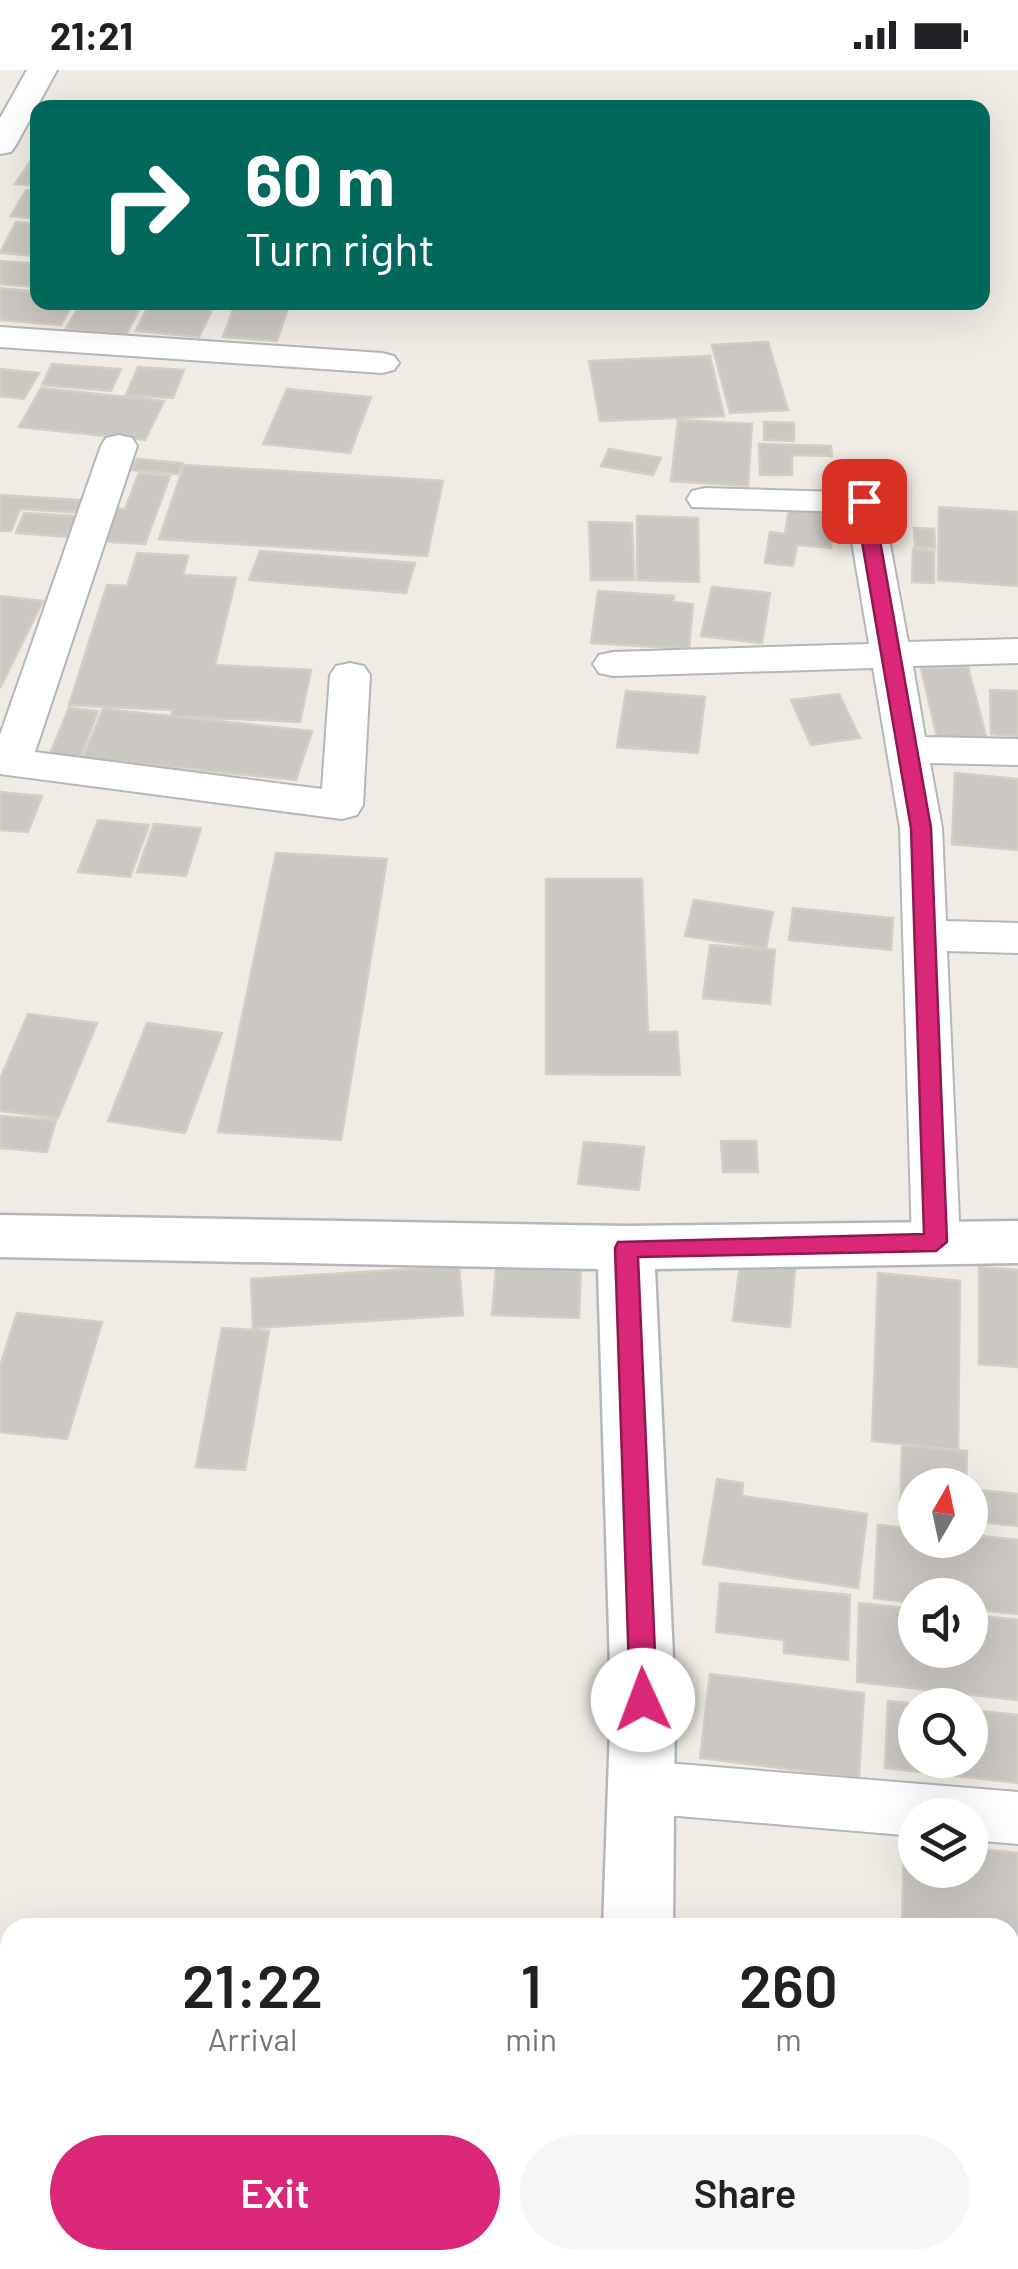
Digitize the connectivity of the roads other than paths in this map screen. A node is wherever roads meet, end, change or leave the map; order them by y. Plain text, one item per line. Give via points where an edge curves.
1 (37, 80) edge
2 (0, 87) edge
3 (0, 145) edge
4 (0, 338) edge
5 (382, 362) dead end
6 (119, 446) dead end
7 (705, 499) dead end
8 (1018, 651) edge
9 (891, 655) junction
10 (613, 664) dead end
11 (350, 675) dead end
12 (908, 750) junction
13 (1018, 752) edge
14 (6, 762) edge
15 (926, 935) junction
16 (1018, 938) edge
17 (0, 1236) edge
18 (936, 1242) junction
19 (1018, 1242) edge
20 (626, 1248) junction
21 (642, 1788) junction
22 (1018, 1818) edge
23 (638, 1918) edge

1 - 2 street
1 - 3 street
4 - 5 street
6 - 14 street
7 - 9 street via 864,501
8 - 9 street
9 - 10 street
9 - 12 street
11 - 14 street via 342,805
12 - 13 street
12 - 15 street via 921,828
15 - 16 street
15 - 18 street
17 - 20 street
18 - 19 street
18 - 20 street
20 - 21 street
21 - 22 street
21 - 23 street

